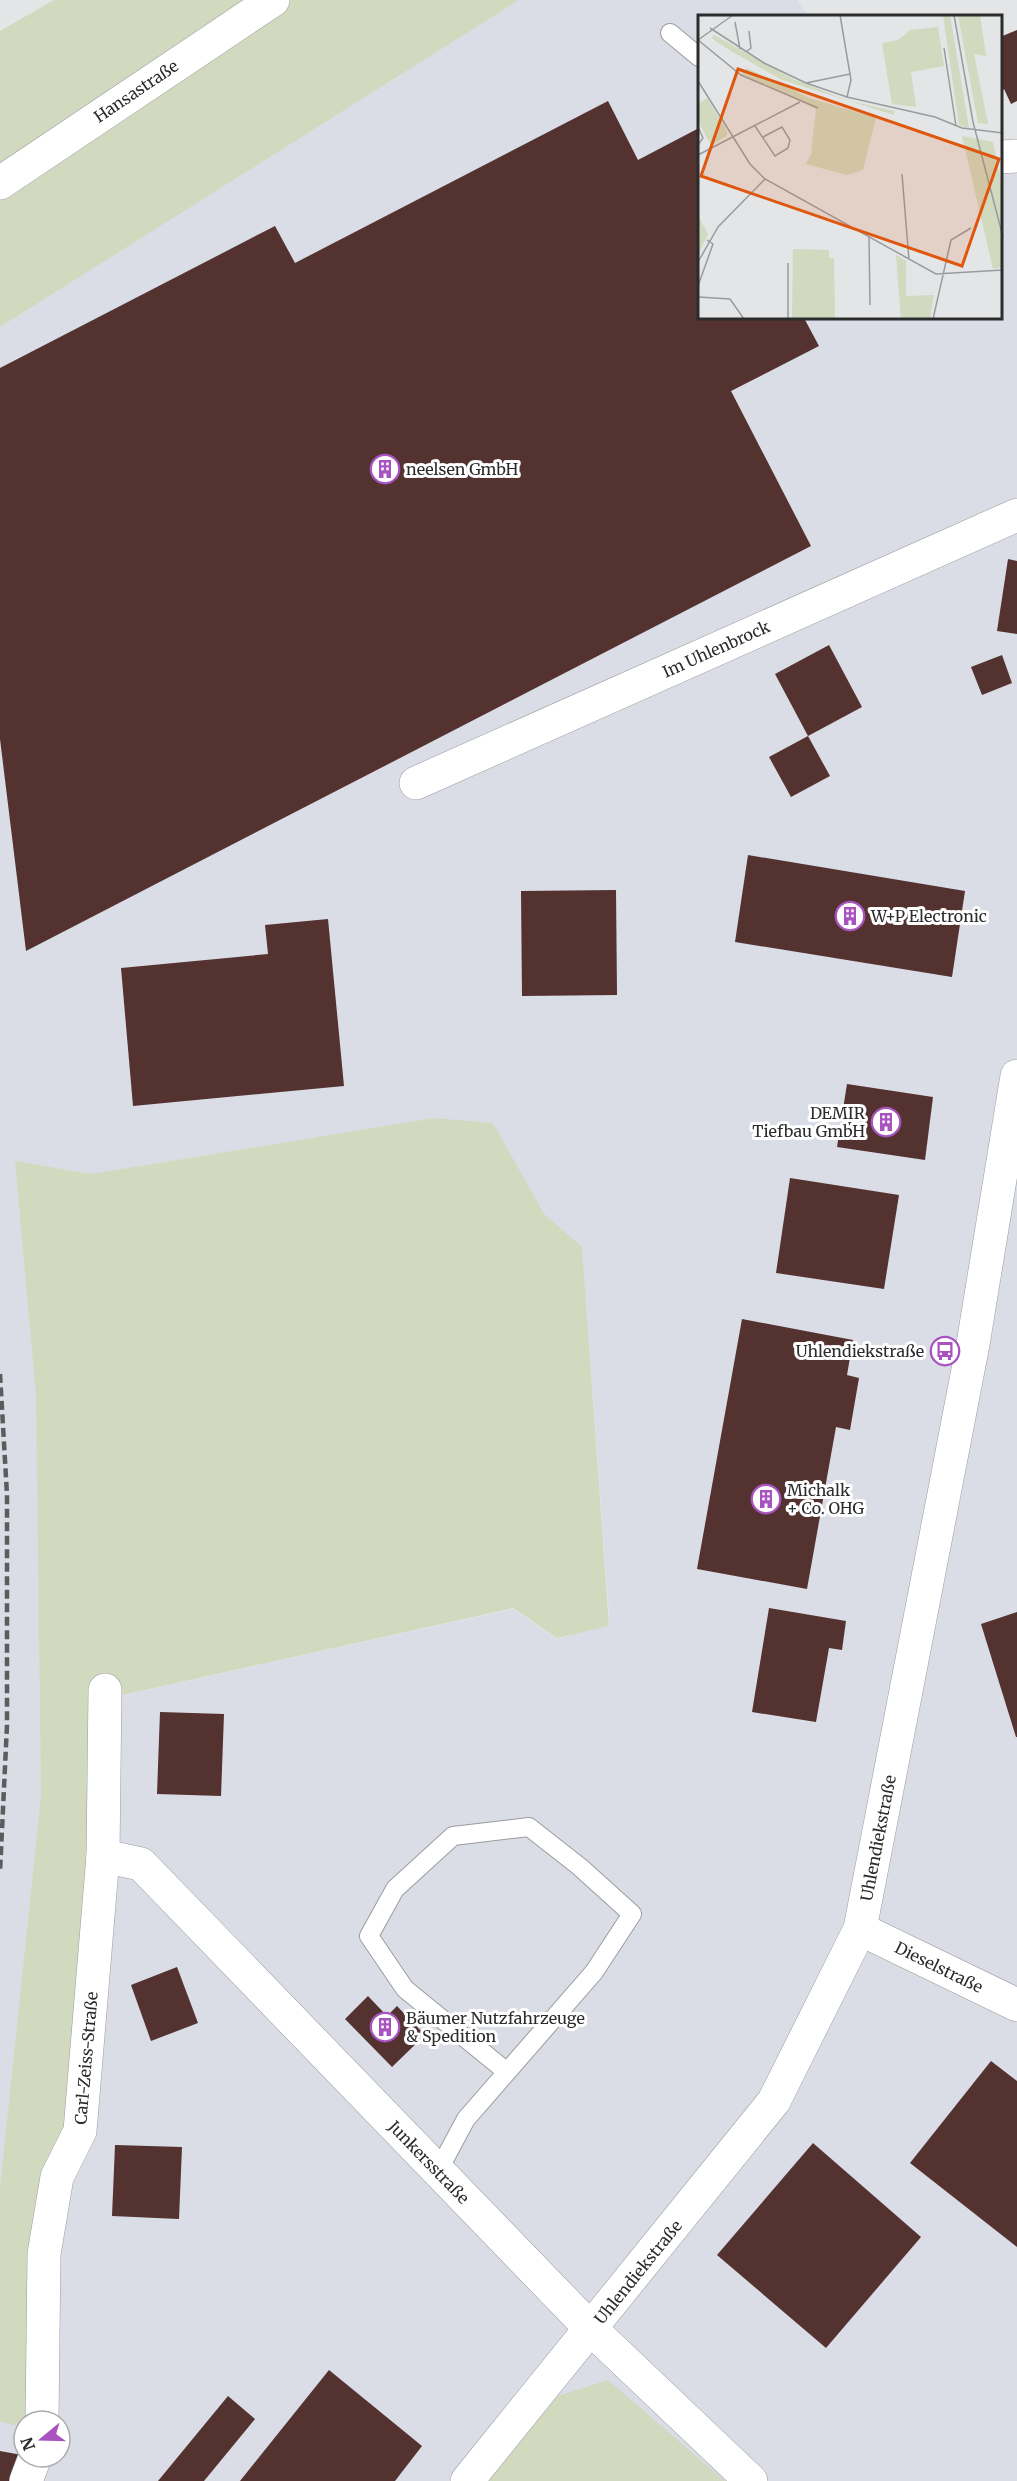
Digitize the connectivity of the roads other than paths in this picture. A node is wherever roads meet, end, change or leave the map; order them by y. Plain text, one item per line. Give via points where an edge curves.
1 (273, 0) edge
2 (670, 33) dead end
3 (698, 56) edge
4 (1017, 156) edge
5 (1002, 157) edge
6 (0, 183) edge
7 (1017, 515) edge
8 (416, 783) dead end
9 (1017, 1076) edge
10 (105, 1690) dead end
11 (103, 1856) junction
12 (860, 1929) junction
13 (1017, 2005) edge
14 (507, 2072) junction
15 (438, 2170) junction
16 (591, 2329) junction
17 (42, 2409) edge
18 (466, 2481) edge
19 (751, 2481) edge

1 - 6 street, Hansastraße
2 - 3 lane
4 - 5 street
7 - 8 street, Im Uhlenbrock
9 - 12 street, Uhlendiekstraße via 973,1344
10 - 11 street, Carl-Zeiss-Straße
11 - 15 street, Junkersstraße via 141,1864
11 - 17 street, Carl-Zeiss-Straße via 80,2131 57,2177 44,2254
12 - 13 street, Dieselstraße
12 - 16 street, Uhlendiekstraße via 774,2101
14 - 14 lane via 594,1971 632,1914 529,1827 453,1836 395,1888 369,1936 405,1989
14 - 15 lane via 466,2119
15 - 16 street, Junkersstraße
16 - 18 street, Uhlendiekstraße
16 - 19 street, Junkersstraße

